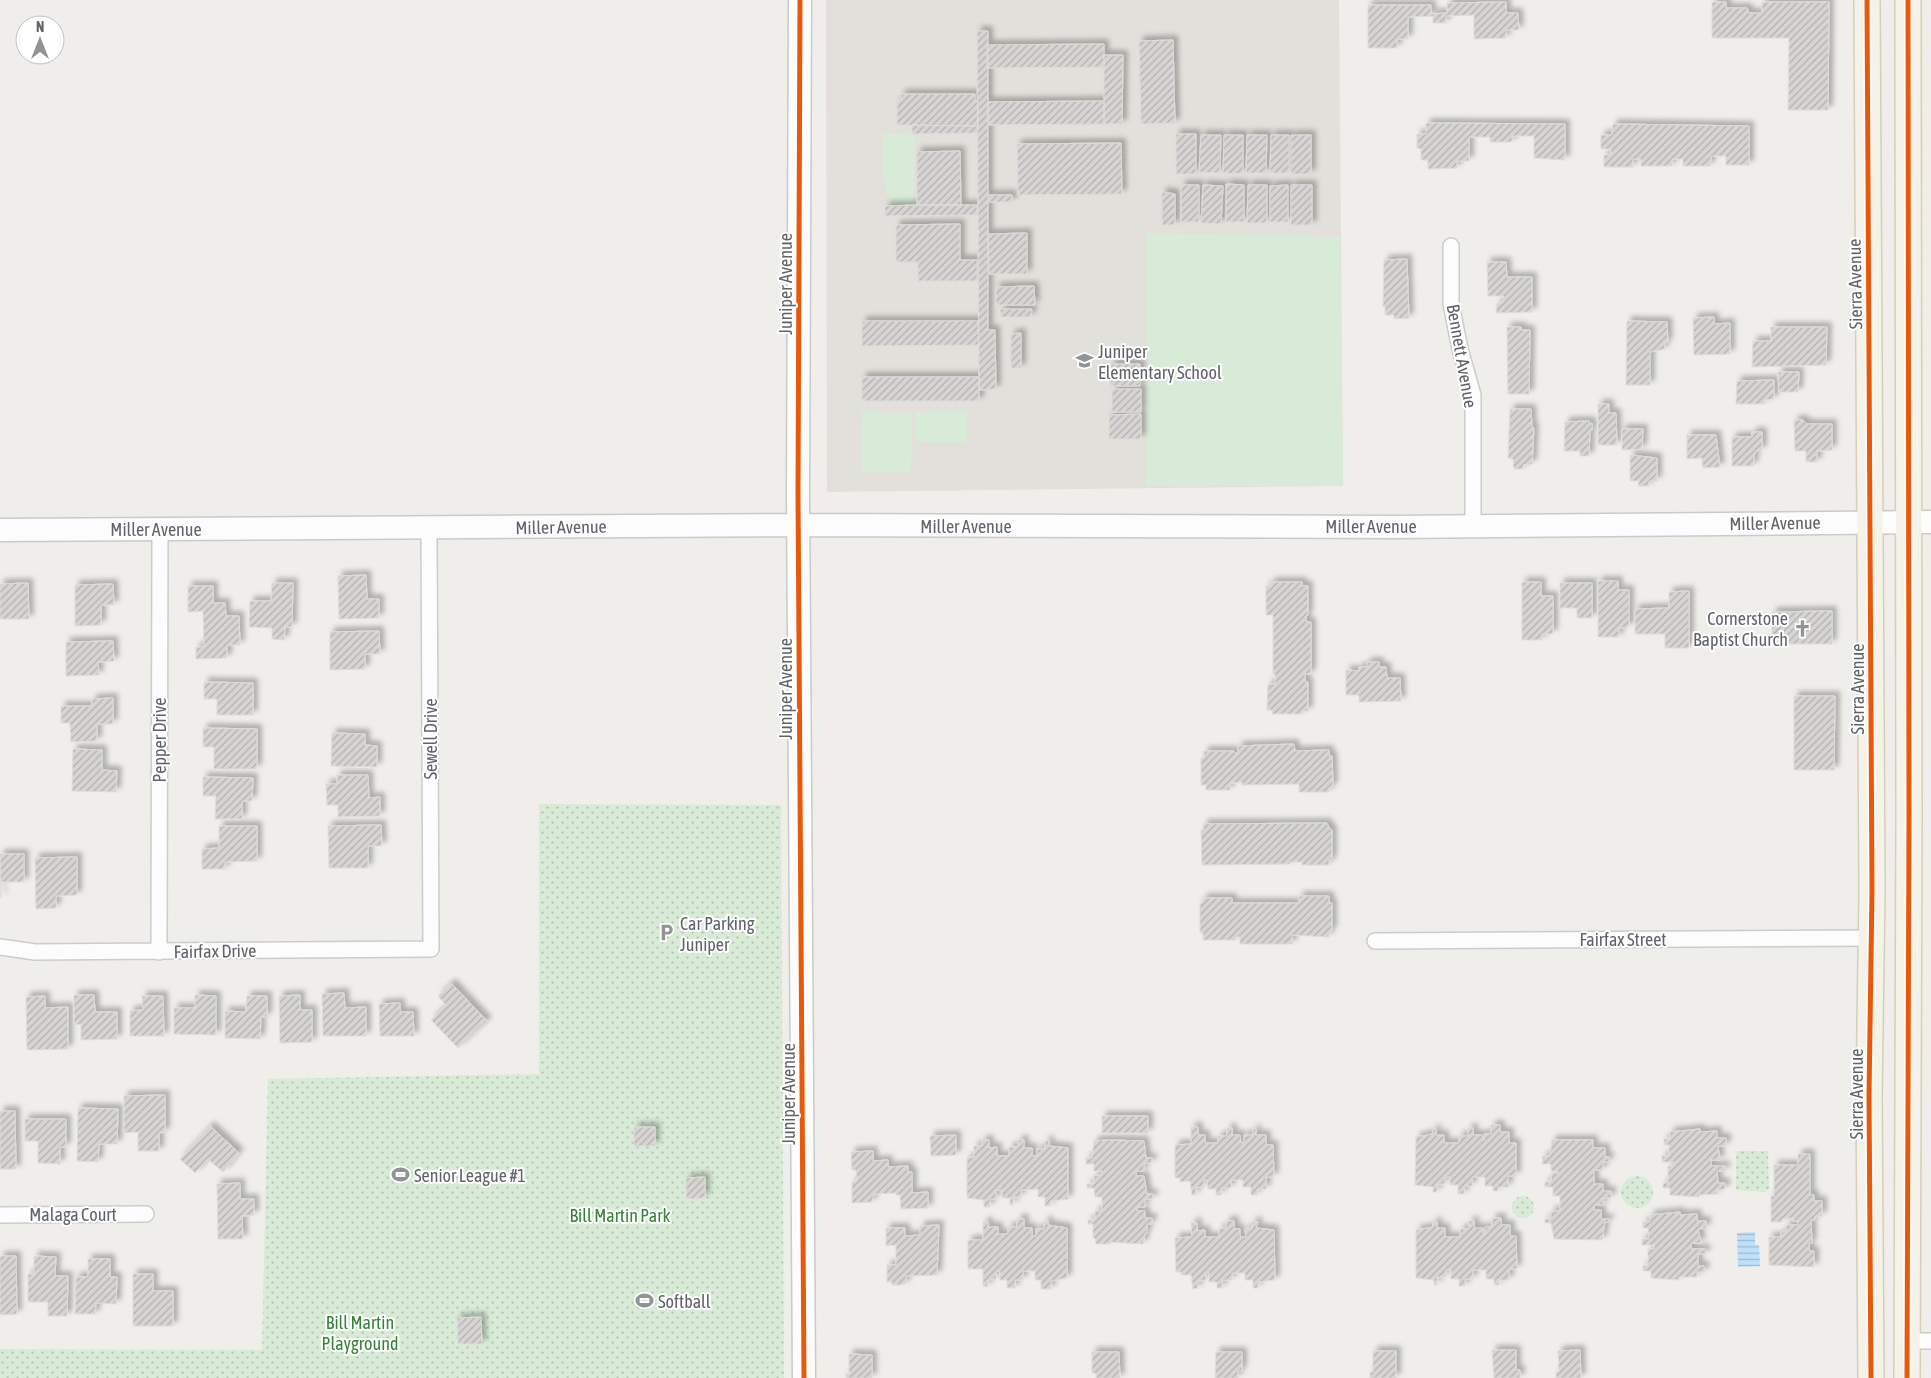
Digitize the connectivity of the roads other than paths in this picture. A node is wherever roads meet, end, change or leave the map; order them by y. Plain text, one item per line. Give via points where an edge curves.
1 (800, 0) edge
2 (1867, 0) edge
3 (1908, 0) edge
4 (1451, 246) dead end
5 (1870, 522) junction
6 (1920, 522) edge
7 (798, 525) junction
8 (1473, 526) junction
9 (160, 529) junction
10 (429, 529) junction
11 (0, 530) edge
12 (1872, 938) junction
13 (1375, 941) dead end
14 (0, 947) edge
15 (431, 948) joint
16 (159, 952) junction
17 (146, 1214) dead end
18 (0, 1215) edge
19 (1906, 1341) junction
20 (1931, 1341) edge
21 (804, 1378) edge
22 (1871, 1378) edge
23 (1907, 1378) edge

1 - 7 street, Juniper Avenue
2 - 5 main road, Sierra Avenue
3 - 6 main road
4 - 8 street, Bennett Avenue via 1451,304 1473,394
5 - 6 street, Miller Avenue
5 - 8 street, Miller Avenue
5 - 12 main road, Sierra Avenue
6 - 19 main road via 1909,828
7 - 8 street, Miller Avenue
7 - 10 street, Miller Avenue
7 - 21 street, Juniper Avenue
9 - 10 street, Miller Avenue
9 - 11 street, Miller Avenue
9 - 16 street, Pepper Drive
10 - 15 street, Sewell Drive
12 - 13 street, Fairfax Street
12 - 22 main road, Sierra Avenue via 1869,1096
14 - 16 street, Fairfax Drive via 35,952
15 - 16 street, Fairfax Drive
17 - 18 street, Malaga Court
19 - 20 street
19 - 23 main road

